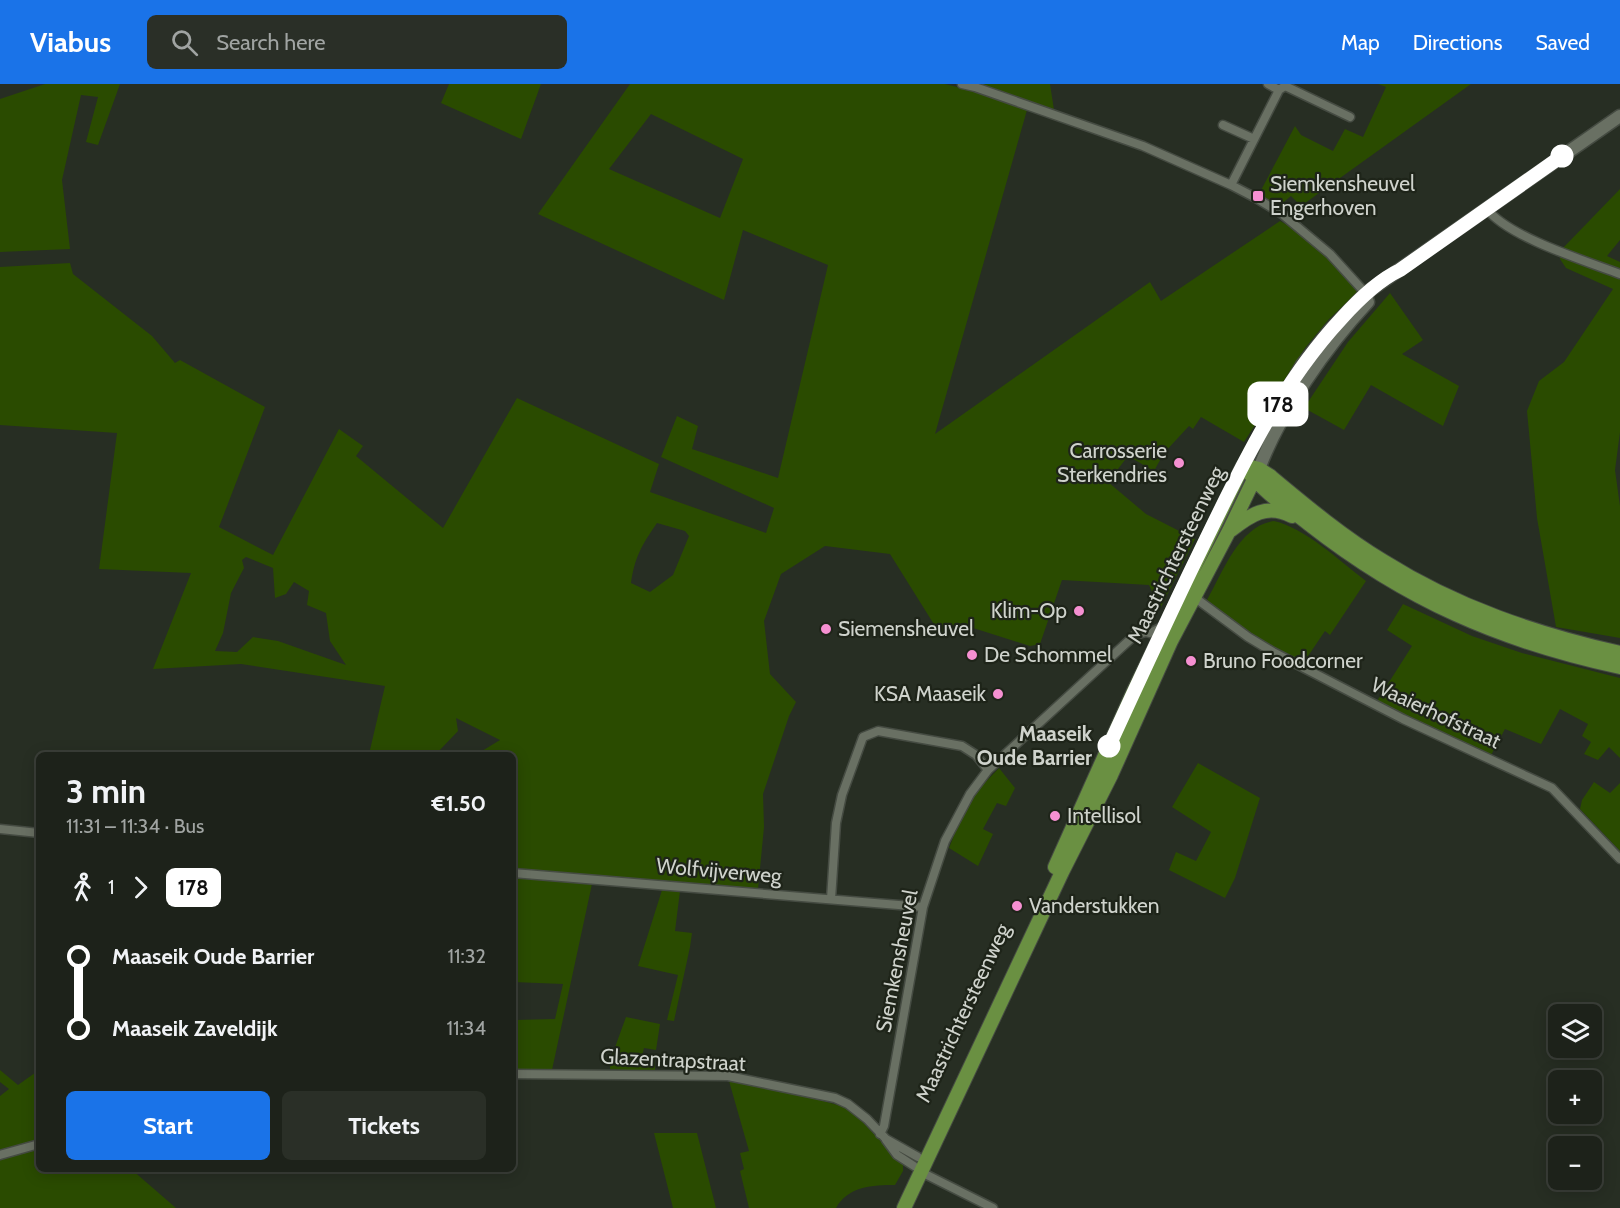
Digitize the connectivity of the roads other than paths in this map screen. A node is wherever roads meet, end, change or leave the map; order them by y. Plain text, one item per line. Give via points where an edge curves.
1 (962, 84) edge
2 (1268, 84) edge
3 (1279, 90) junction
4 (1620, 116) edge
5 (1350, 117) dead end
6 (1223, 125) dead end
7 (1254, 139) junction
8 (1231, 185) junction
9 (1487, 209) junction
10 (1620, 274) edge
11 (1368, 296) junction
12 (1335, 333) junction
13 (1243, 466) junction
14 (1257, 474) junction
15 (1229, 531) junction
16 (1332, 542) junction
17 (1194, 597) junction
18 (1153, 639) junction
19 (1620, 653) edge
20 (1620, 667) edge
21 (1101, 763) junction
22 (988, 770) junction
23 (1111, 775) junction
24 (0, 830) edge
25 (36, 833) edge
26 (1620, 859) edge
27 (516, 873) edge
28 (831, 899) junction
29 (923, 907) junction
30 (516, 1074) edge
31 (883, 1136) junction
32 (36, 1145) edge
33 (0, 1155) edge
34 (918, 1165) junction
35 (907, 1191) junction
36 (895, 1208) edge
37 (904, 1208) edge
38 (993, 1208) edge

1 - 8 street via 1143,146
2 - 3 street
3 - 5 street via 1285,86 1294,89
3 - 7 street
4 - 9 main road, Maastrichtersteenweg
6 - 7 street
7 - 8 street
8 - 11 street via 1282,214 1330,254
9 - 10 street via 1521,235
9 - 11 main road, Maastrichtersteenweg via 1389,275
11 - 12 main road, Maastrichtersteenweg
12 - 13 main road, Maastrichtersteenweg via 1302,365
12 - 14 main road, Maastrichtersteenweg via 1278,426
13 - 14 main road
13 - 18 main road, Maastrichtersteenweg via 1165,626
14 - 15 main road, Maastrichtersteenweg
14 - 16 main road
14 - 19 main road via 1354,542 1449,598 1529,629
15 - 16 main road via 1256,512 1278,511
15 - 17 main road, Maastrichtersteenweg
16 - 20 main road via 1443,610 1529,643
17 - 23 main road, Maastrichtersteenweg
17 - 26 street, Waaierhofstraat via 1273,652 1403,719 1552,788
18 - 21 main road, Maastrichtersteenweg
18 - 22 street, Siemkensheuvel via 1146,632 1135,635
21 - 23 main road via 1102,772
21 - 34 main road, Maastrichtersteenweg
22 - 28 street via 962,746 878,731 863,737 836,823
22 - 29 street, Siemkensheuvel via 970,794 945,842
23 - 34 main road, Maastrichtersteenweg
24 - 25 street
27 - 28 street, Wolfvijverweg
28 - 29 street, Wolfvijverweg
29 - 31 street, Siemkensheuvel
30 - 31 street, Glazentrapstraat via 728,1076 835,1098 858,1111
31 - 34 street, Glazentrapstraat
32 - 33 street
34 - 35 main road, Maastrichtersteenweg
34 - 38 street, Glazentrapstraat
35 - 36 main road
35 - 37 main road

